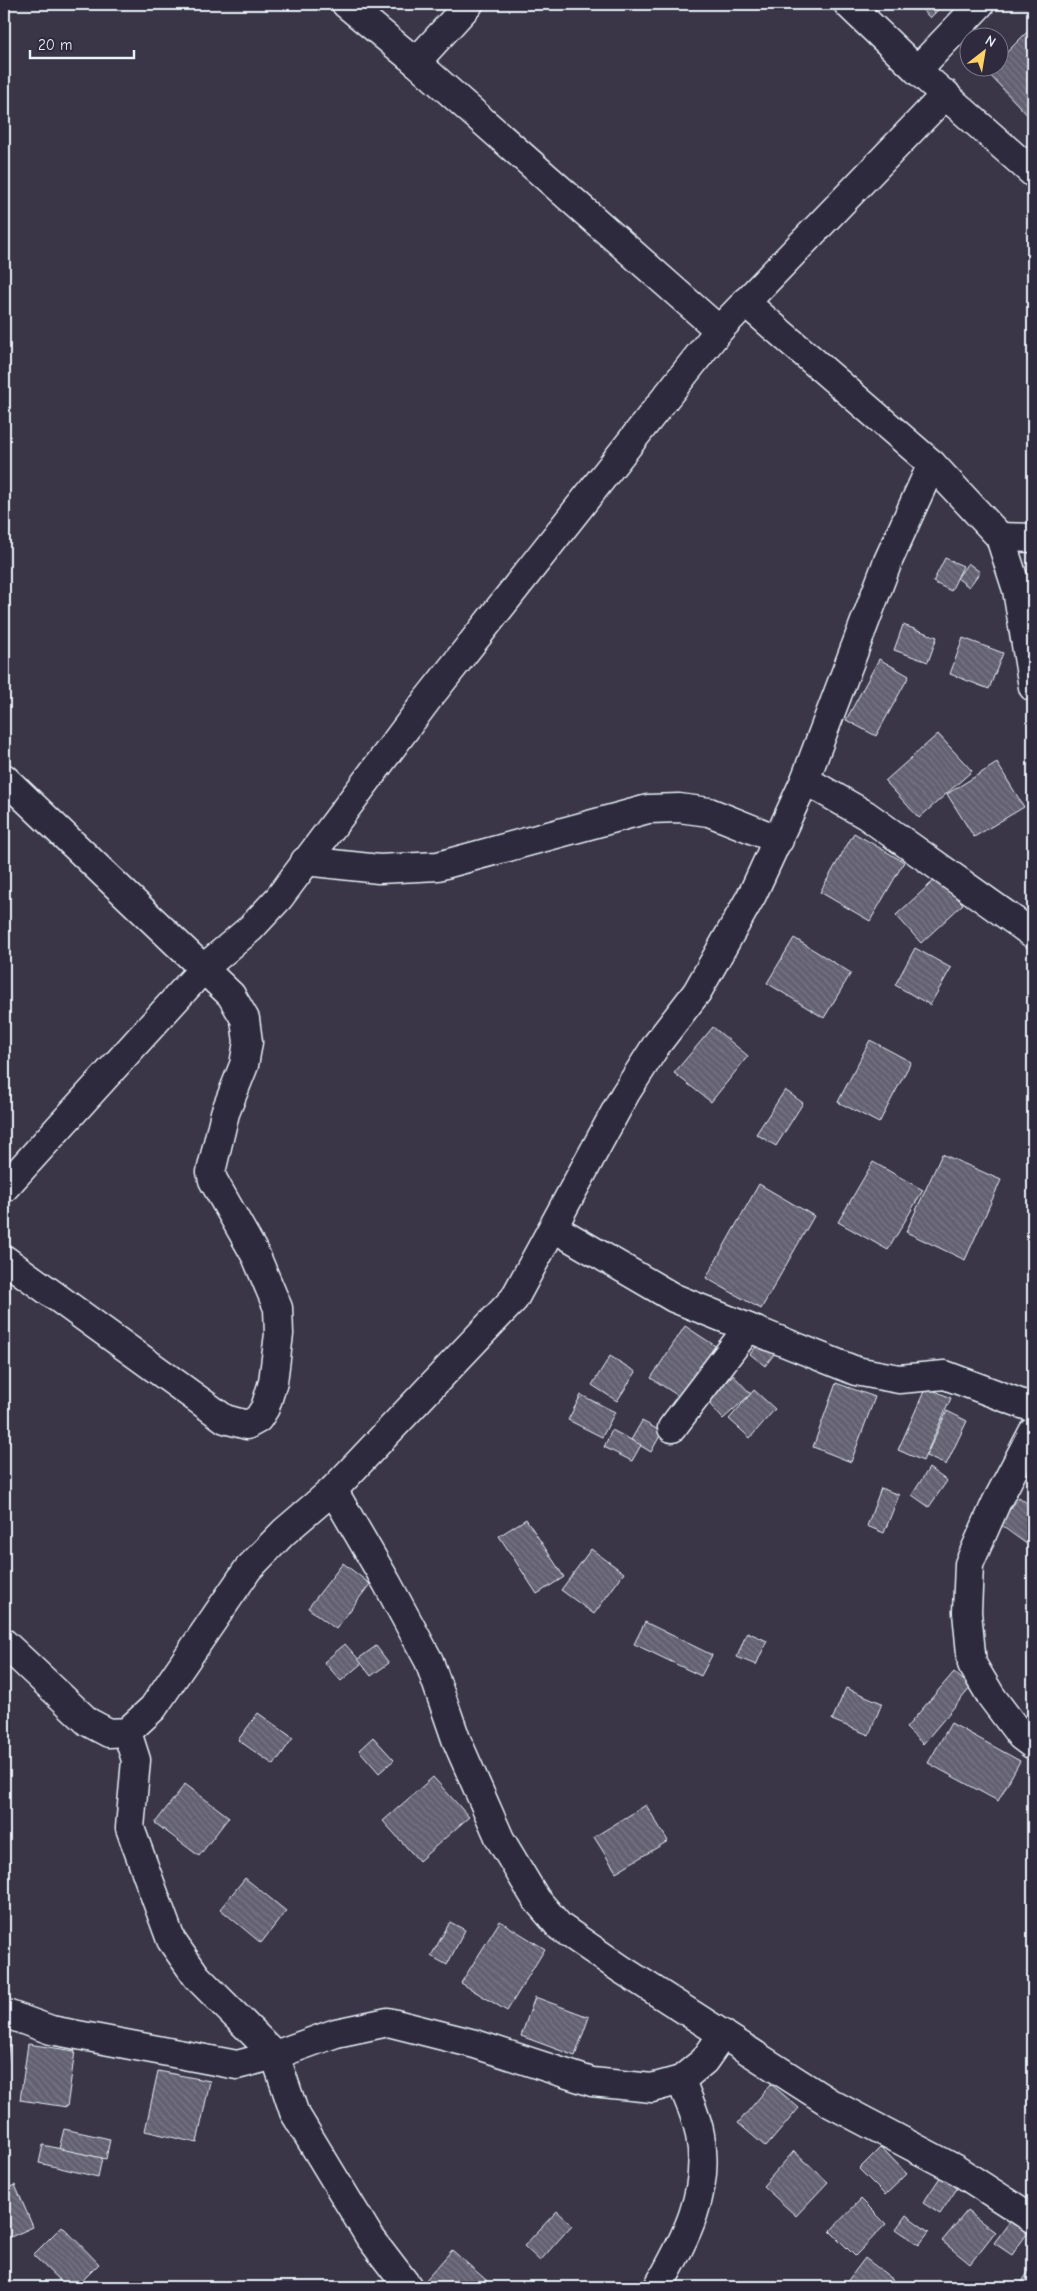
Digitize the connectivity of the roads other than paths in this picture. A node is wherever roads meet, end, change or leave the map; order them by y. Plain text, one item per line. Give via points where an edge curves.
1 (346, 4) edge
2 (469, 4) edge
3 (848, 4) edge
4 (980, 4) edge
5 (416, 62) junction
6 (917, 70) junction
7 (946, 94) junction
8 (1033, 174) edge
9 (746, 302) junction
10 (719, 330) junction
11 (932, 464) junction
12 (1000, 537) junction
13 (1033, 538) edge
14 (1033, 687) edge
15 (4, 778) edge
16 (804, 780) junction
17 (779, 840) junction
18 (305, 861) junction
19 (1033, 934) edge
20 (204, 968) junction
21 (4, 1188) edge
22 (554, 1228) junction
23 (4, 1259) edge
24 (748, 1328) junction
25 (1033, 1408) edge
26 (672, 1428) dead end
27 (1033, 1432) edge
28 (333, 1490) junction
29 (4, 1643) edge
30 (127, 1732) junction
31 (1033, 1745) edge
32 (4, 2013) edge
33 (723, 2034) junction
34 (274, 2055) junction
35 (681, 2080) junction
36 (1033, 2219) edge
37 (408, 2287) edge
38 (658, 2287) edge

1 - 5 street
2 - 5 street
3 - 6 street
4 - 6 street
5 - 10 street
6 - 7 street
7 - 8 street
7 - 9 street
9 - 10 street
9 - 11 street
10 - 18 street via 426,700
11 - 12 street
11 - 16 street via 888,561
12 - 13 street
12 - 14 street via 1017,590
15 - 20 street
16 - 17 street
16 - 19 street via 866,815
17 - 18 street via 709,812 679,808 648,809 438,866 378,869
17 - 22 street via 697,992 657,1044 625,1094
18 - 20 street via 279,898 251,928
20 - 21 street
20 - 23 street via 231,995 245,1019 248,1042 211,1172 256,1256 278,1308 280,1334 273,1382 258,1419 247,1425 225,1418
22 - 24 street via 674,1298
22 - 28 street via 514,1298
24 - 25 street via 856,1371 899,1379 945,1374
24 - 26 street
27 - 31 street via 969,1564 967,1612 972,1664 1021,1736
28 - 30 street via 284,1532 248,1569 153,1708
28 - 33 street via 428,1661 480,1798 500,1840 536,1899 560,1927
29 - 30 street via 88,1722 109,1733
30 - 34 street via 136,1760 130,1828 171,1940 197,1977
32 - 34 street via 51,2030 206,2061 237,2065
33 - 35 street via 704,2060
33 - 36 street via 830,2103 957,2170
34 - 35 street via 336,2033 388,2022 475,2044 592,2082 652,2088
34 - 37 street via 294,2112 368,2236
35 - 38 street via 700,2134 703,2179 680,2249

